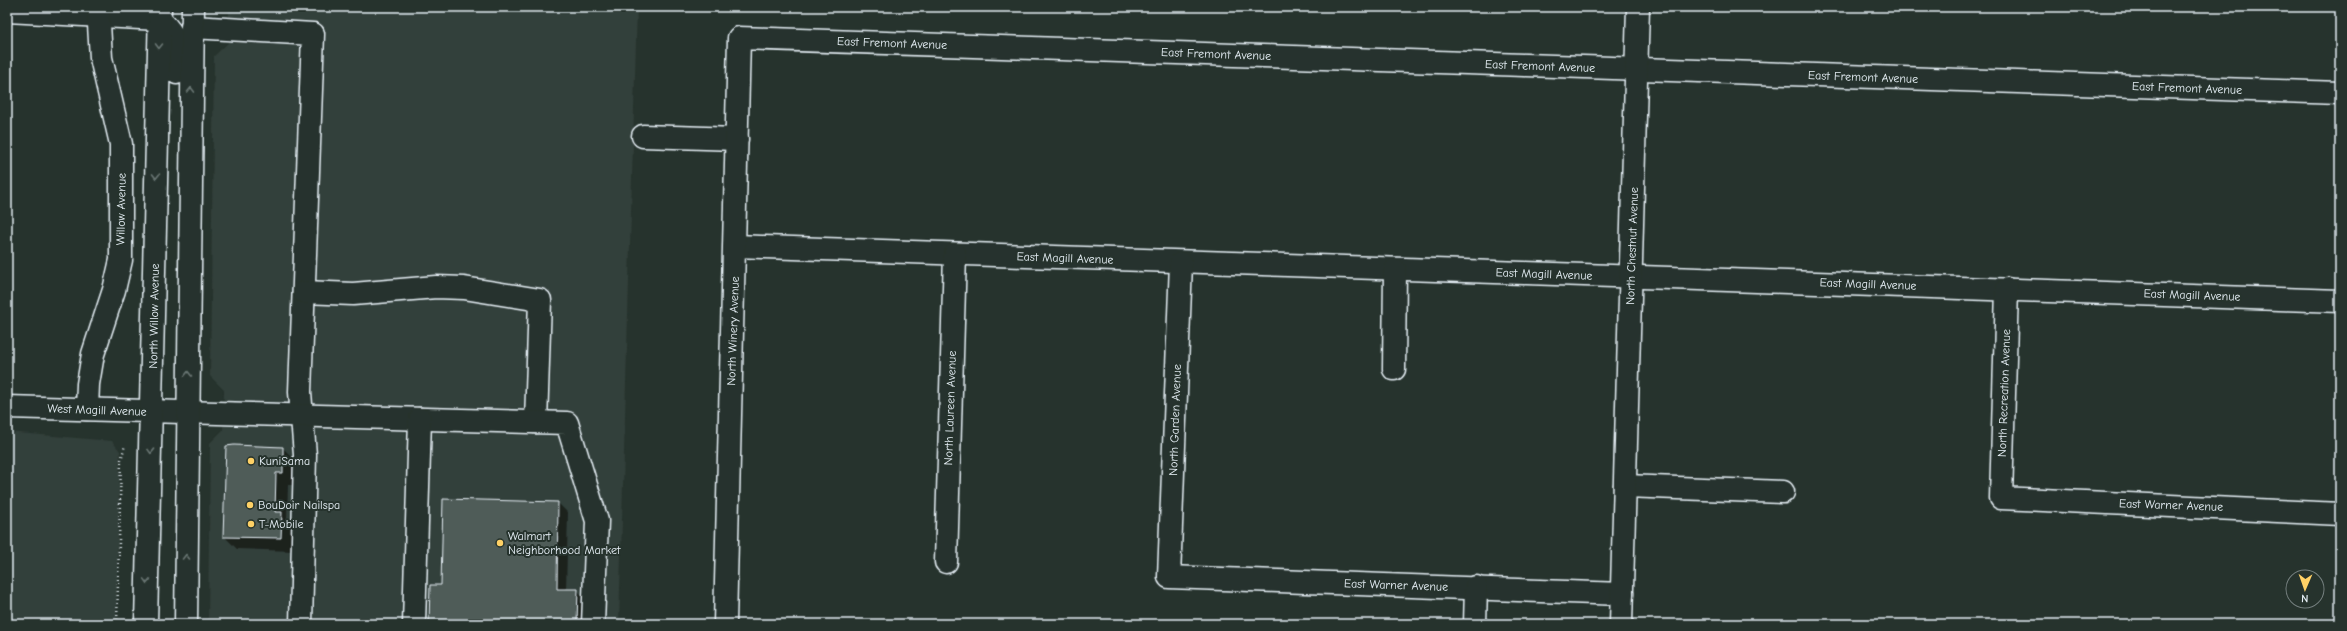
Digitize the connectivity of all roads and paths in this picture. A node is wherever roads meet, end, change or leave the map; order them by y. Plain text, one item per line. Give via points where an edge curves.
1 (179, 7) edge
2 (1638, 7) edge
3 (98, 11) edge
4 (7, 12) edge
5 (160, 13) edge
6 (193, 17) edge
7 (739, 38) joint
8 (1637, 69) junction
9 (2340, 93) edge
10 (643, 136) dead end
11 (737, 139) junction
12 (735, 246) junction
13 (955, 254) junction
14 (1181, 263) junction
15 (1395, 270) junction
16 (1631, 277) junction
17 (188, 287) junction
18 (2007, 288) junction
19 (304, 292) junction
20 (2340, 301) edge
21 (1394, 369) dead end
22 (7, 407) edge
23 (87, 409) junction
24 (152, 412) junction
25 (187, 413) junction
26 (301, 416) junction
27 (420, 419) junction
28 (536, 422) junction
29 (125, 445) dead end
30 (1625, 486) junction
31 (1783, 492) dead end
32 (2001, 498) joint
33 (2340, 514) edge
34 (946, 562) dead end
35 (1169, 577) joint
36 (1476, 587) junction
37 (1622, 594) junction
38 (117, 624) edge
39 (146, 624) edge
40 (186, 624) edge
41 (301, 624) edge
42 (414, 624) edge
43 (593, 624) edge
44 (725, 624) edge
45 (1475, 624) edge
46 (1621, 624) edge

1 - 6 street via 185,19
2 - 8 street, North Chestnut Avenue
3 - 4 street
3 - 5 street
3 - 23 street, Willow Avenue via 101,58 121,144 121,260 93,354
5 - 17 street via 177,42 176,192
5 -> 24 street, North Willow Avenue
17 -> 6 street
6 - 19 street via 314,34
7 - 8 street, East Fremont Avenue
7 - 11 street, North Winery Avenue
8 - 9 street, East Fremont Avenue
8 - 16 street, North Chestnut Avenue
10 - 11 street
11 - 12 street, North Winery Avenue
12 - 13 street, East Magill Avenue
12 - 44 street, North Winery Avenue
13 - 14 street, East Magill Avenue
13 - 34 street, North Laureen Avenue
14 - 15 street, East Magill Avenue
14 - 35 street, North Garden Avenue
15 - 16 street, East Magill Avenue
15 - 21 street
16 - 18 street, East Magill Avenue
16 - 30 street, North Chestnut Avenue
25 -> 17 street
18 - 20 street, East Magill Avenue
18 - 32 street, North Recreation Avenue
19 - 26 street
19 - 28 street via 353,294 443,287 540,300
22 - 23 street, West Magill Avenue
23 - 24 street, West Magill Avenue
24 - 25 street, West Magill Avenue
24 -> 39 street, North Willow Avenue
25 - 26 street, West Magill Avenue
40 -> 25 street
26 - 27 street, West Magill Avenue
26 - 41 street via 305,455
27 - 28 street, West Magill Avenue
27 - 42 street
28 - 43 street, West Magill Avenue via 567,423 597,521
29 - 38 path via 121,460
30 - 31 street
30 - 37 street, North Chestnut Avenue
32 - 33 street, East Warner Avenue
35 - 36 street, East Warner Avenue
36 - 37 street, East Warner Avenue
36 - 45 street
37 - 46 street, North Chestnut Avenue

